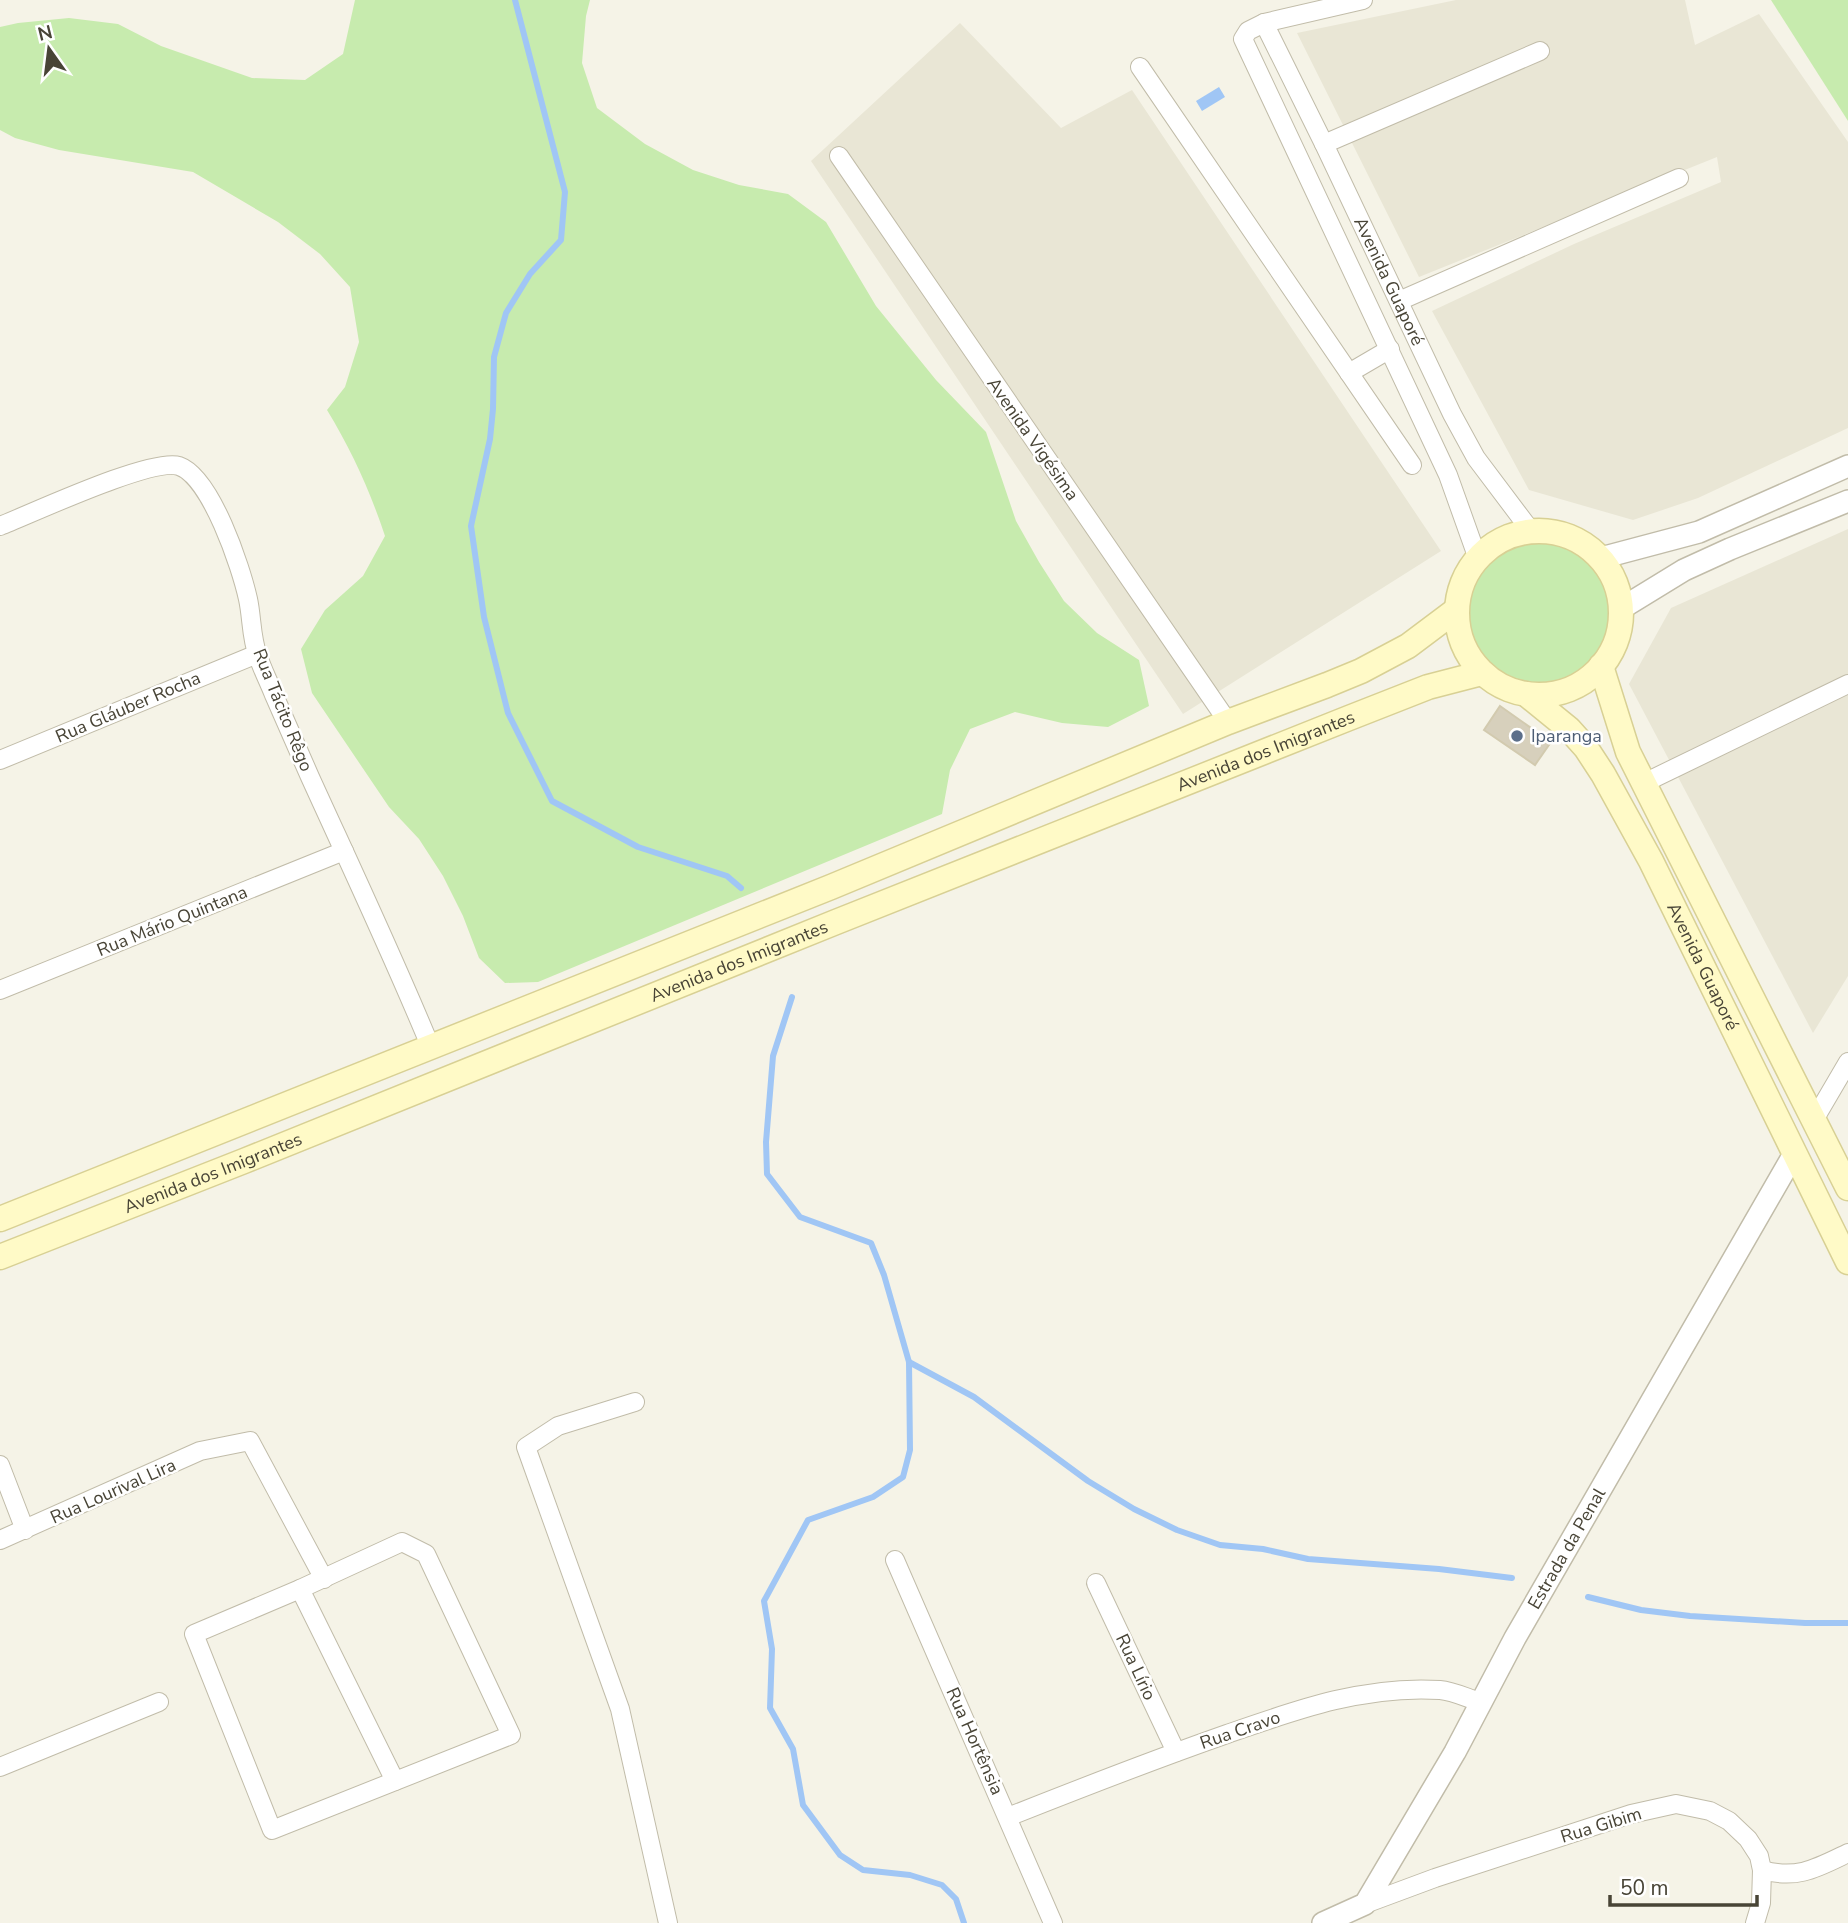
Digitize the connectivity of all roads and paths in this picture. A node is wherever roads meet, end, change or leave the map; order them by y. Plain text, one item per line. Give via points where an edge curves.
1 (1363, 0) edge
2 (1264, 23) junction
3 (1539, 51) dead end
4 (1140, 67) dead end
5 (1324, 144) junction
6 (839, 156) dead end
7 (1336, 173) junction
8 (1679, 178) dead end
9 (1312, 186) junction
10 (1399, 301) junction
11 (1390, 349) junction
12 (1349, 373) junction
13 (1412, 464) dead end
14 (1848, 466) edge
15 (1848, 501) edge
16 (0, 527) edge
17 (1531, 531) junction
18 (1601, 558) junction
19 (1478, 559) junction
20 (1622, 608) junction
21 (1456, 610) junction
22 (257, 654) junction
23 (1601, 666) junction
24 (1482, 673) junction
25 (1848, 684) edge
26 (1526, 694) junction
27 (1228, 722) junction
28 (0, 761) edge
29 (1644, 783) junction
30 (344, 851) junction
31 (0, 990) edge
32 (431, 1048) junction
33 (1848, 1062) edge
34 (1814, 1120) junction
35 (1794, 1154) junction
36 (1848, 1188) edge
37 (0, 1219) edge
38 (0, 1257) edge
39 (1848, 1262) edge
40 (635, 1402) dead end
41 (0, 1465) edge
42 (25, 1530) junction
43 (0, 1540) edge
44 (895, 1560) dead end
45 (324, 1579) junction
46 (1096, 1583) dead end
47 (300, 1589) junction
48 (159, 1702) dead end
49 (1480, 1702) junction
50 (1176, 1752) junction
51 (0, 1767) edge
52 (395, 1781) junction
53 (1008, 1817) junction
54 (1848, 1853) edge
55 (1762, 1870) junction
56 (1365, 1904) junction
57 (668, 1923) edge
58 (1053, 1923) edge
59 (1323, 1923) edge
60 (1755, 1923) edge

1 - 2 street
2 - 5 street, Avenida Guaporé
2 - 9 street, Avenida Guaporé via 1243,39
3 - 5 street
4 - 12 street
5 - 7 street, Avenida Guaporé
6 - 27 street, Avenida Vigésima
7 - 9 street
7 - 10 street, Avenida Guaporé
8 - 10 street
9 - 11 street, Avenida Guaporé
10 - 17 street, Avenida Guaporé via 1476,457
11 - 12 street
11 - 19 street, Avenida Guaporé via 1448,475
12 - 13 street
14 - 18 street via 1699,532
15 - 20 street via 1684,570
16 - 22 street, Rua Tácito Rêgo via 137,471 177,465 200,482 223,523 248,598
17 - 18 main road via 1581,541
17 - 19 main road via 1506,538
18 - 20 main road via 1616,581
19 - 21 main road via 1460,589
20 - 23 main road via 1620,633
21 - 24 main road via 1459,634
21 - 27 main road, Avenida dos Imigrantes via 1408,646 1361,671
22 - 28 street, Rua Gláuber Rocha
22 - 30 street, Rua Tácito Rêgo
23 - 26 main road via 1573,688 1550,695
23 - 29 main road, Avenida Guaporé via 1628,752
24 - 26 main road via 1503,687
24 - 38 main road, Avenida dos Imigrantes via 1428,687 1349,718
25 - 29 street
26 - 35 main road, Avenida Guaporé via 1569,729 1603,774 1651,861
27 - 32 main road, Avenida dos Imigrantes
29 - 34 main road, Avenida Guaporé
30 - 31 street, Rua Mário Quintana
30 - 32 street, Rua Tácito Rêgo
32 - 37 main road, Avenida dos Imigrantes
33 - 34 street
34 - 36 main road, Avenida Guaporé
35 - 39 main road, Avenida Guaporé
35 - 49 street, Estrada da Penal
40 - 57 street via 558,1426 526,1447 620,1709
41 - 42 street
42 - 43 street, Rua Lourival Lira
42 - 45 street, Rua Lourival Lira via 200,1451 250,1441
44 - 53 street, Rua Hortênsia
45 - 47 street
45 - 52 street via 402,1542 426,1554 511,1735
46 - 50 street, Rua Lírio
47 - 52 street
47 - 52 street via 194,1634 272,1830
48 - 51 street
49 - 50 street, Rua Cravo via 1443,1690 1346,1697
49 - 56 street, Estrada da Penal
50 - 53 street, Rua Cravo
53 - 58 street, Rua Hortênsia
54 - 55 street via 1800,1873
55 - 56 street, Rua Gibim via 1748,1839 1729,1821 1710,1811 1676,1804 1631,1814
55 - 60 street, Rua Gibim
56 - 59 street

